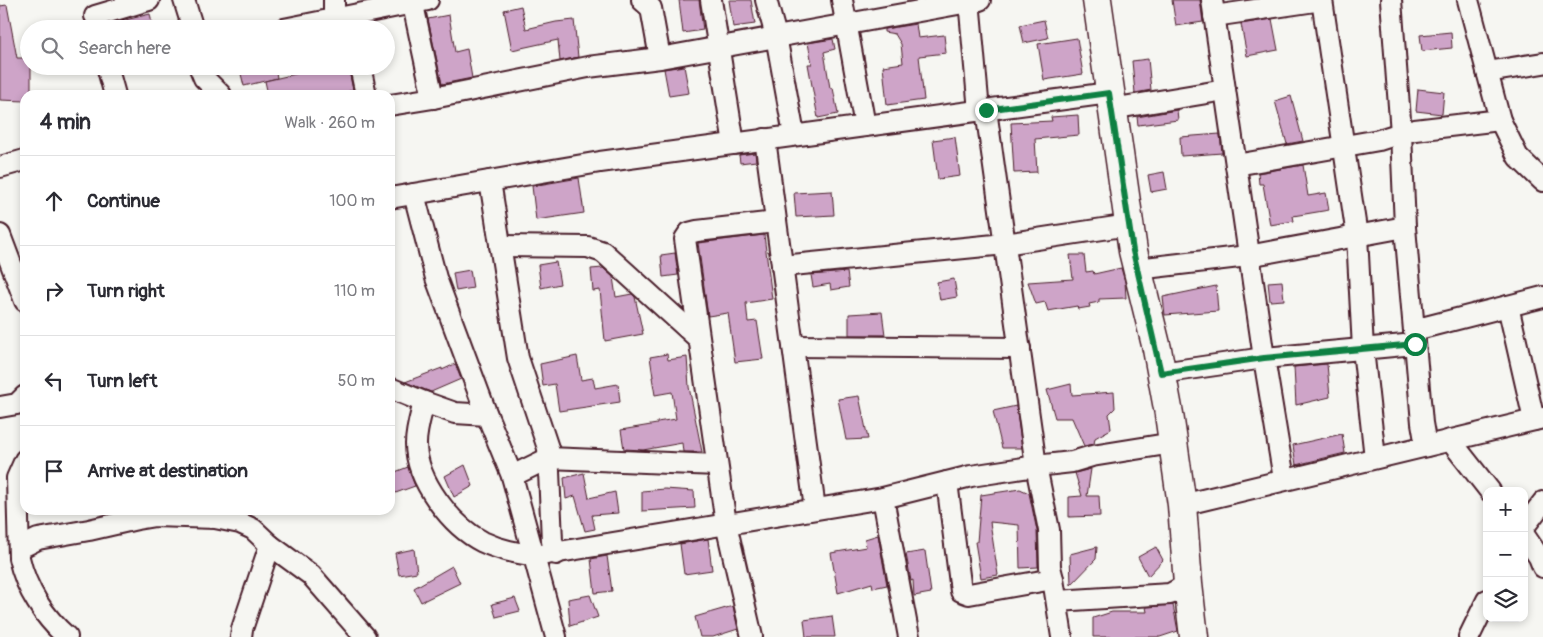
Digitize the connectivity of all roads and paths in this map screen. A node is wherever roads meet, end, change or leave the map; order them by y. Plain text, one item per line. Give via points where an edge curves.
1 (149, 0) edge
2 (184, 0) edge
3 (642, 0) edge
4 (710, 0) edge
5 (766, 0) edge
6 (842, 0) edge
7 (974, 0) edge
8 (1097, 0) edge
9 (1322, 0) edge
10 (1391, 0) edge
11 (1468, 0) edge
12 (418, 1) edge
13 (928, 4) edge
14 (1213, 8) edge
15 (95, 15) edge
16 (342, 16) edge
17 (190, 20) edge
18 (324, 20) edge
19 (846, 24) junction
20 (776, 36) junction
21 (718, 47) junction
22 (660, 58) junction
23 (1543, 63) edge
24 (1487, 72) junction
25 (111, 75) edge
26 (203, 75) edge
27 (362, 75) edge
28 (114, 90) edge
29 (216, 90) edge
30 (365, 90) edge
31 (1225, 90) junction
32 (433, 98) junction
33 (1110, 101) junction
34 (395, 104) edge
35 (983, 110) junction
36 (1500, 120) junction
37 (865, 126) junction
38 (1401, 133) junction
39 (794, 135) junction
40 (765, 139) junction
41 (734, 144) junction
42 (1343, 146) junction
43 (20, 162) edge
44 (1236, 165) junction
45 (0, 168) edge
46 (490, 181) junction
47 (1543, 181) edge
48 (414, 194) junction
49 (395, 197) edge
50 (776, 222) junction
51 (1129, 225) junction
52 (1405, 227) junction
53 (0, 235) edge
54 (1357, 236) junction
55 (1005, 244) junction
56 (500, 246) junction
57 (16, 255) edge
58 (1248, 256) junction
59 (782, 266) junction
60 (1137, 269) junction
61 (20, 275) edge
62 (1543, 297) edge
63 (1508, 306) junction
64 (1414, 337) junction
65 (700, 339) junction
66 (793, 346) junction
67 (1020, 348) junction
68 (1364, 349) junction
69 (1264, 358) junction
70 (1161, 373) junction
71 (395, 390) edge
72 (20, 401) edge
73 (424, 402) junction
74 (0, 408) edge
75 (487, 415) junction
76 (1538, 419) edge
77 (1450, 440) junction
78 (1173, 443) junction
79 (1426, 446) junction
80 (549, 458) junction
81 (1375, 458) junction
82 (717, 465) junction
83 (1036, 466) junction
84 (20, 473) edge
85 (512, 476) junction
86 (1284, 479) junction
87 (947, 482) junction
88 (1487, 487) edge
89 (883, 498) junction
90 (1543, 502) edge
91 (1182, 504) junction
92 (815, 509) junction
93 (1528, 522) edge
94 (726, 524) junction
95 (1528, 541) edge
96 (270, 545) junction
97 (20, 548) junction
98 (556, 554) junction
99 (535, 556) junction
100 (1542, 560) edge
101 (1053, 579) junction
102 (1188, 584) junction
103 (1057, 600) junction
104 (1483, 608) edge
105 (68, 637) edge
106 (241, 637) edge
107 (365, 637) edge
108 (556, 637) edge
109 (752, 637) edge
110 (910, 637) edge
111 (1062, 637) edge
112 (1194, 637) edge
113 (1468, 637) edge

1 - 15 street
2 - 17 street
3 - 22 street via 651,8
4 - 21 street
5 - 20 street
6 - 19 street
7 - 13 street
7 - 35 street
8 - 33 street
9 - 14 street
9 - 42 street
10 - 38 street
11 - 24 street
12 - 16 street
12 - 32 street
13 - 19 street
14 - 31 street
16 - 18 street
19 - 20 street
19 - 37 street
20 - 21 street
20 - 39 street
21 - 22 street
21 - 41 street
22 - 32 street via 588,67
23 - 24 street
24 - 36 street
25 - 28 street
26 - 29 street
27 - 30 street
31 - 33 street
31 - 44 street
32 - 34 street
33 - 35 street
33 - 51 street
35 - 37 street
35 - 55 street
36 - 38 street
36 - 47 street via 1518,156
37 - 39 street
38 - 42 street
38 - 52 street
39 - 40 street
40 - 41 street
40 - 50 street
41 - 46 street
42 - 44 street
42 - 54 street
43 - 45 street
44 - 58 street
46 - 48 street
46 - 56 street
48 - 49 street
48 - 75 street via 436,278
50 - 59 street
50 - 65 street via 697,231 689,233 685,239
51 - 55 street
51 - 60 street
52 - 54 street
52 - 64 street
53 - 57 street
54 - 58 street
54 - 68 street
55 - 59 street
55 - 67 street
56 - 65 street via 588,247 603,252
56 - 80 street via 518,358
57 - 61 street
58 - 60 street
58 - 69 street
59 - 66 street
60 - 70 street
62 - 63 street
63 - 64 street
63 - 76 street
64 - 68 street
64 - 79 street
65 - 82 street
66 - 67 street
66 - 92 street
67 - 83 street
68 - 69 street
68 - 81 street
69 - 70 street
69 - 86 street
70 - 78 street
71 - 73 street
72 - 74 street
73 - 75 street via 454,413
73 - 99 street via 416,443 419,468 430,490 451,518 481,541 508,552
75 - 85 street
76 - 77 street
77 - 79 street
77 - 88 street
78 - 83 street
78 - 91 street
79 - 81 street
80 - 82 street
80 - 85 street
80 - 98 street via 552,541
81 - 86 street
82 - 94 street
83 - 87 street
83 - 101 street via 1049,530
84 - 97 street
85 - 99 street
86 - 91 street
87 - 89 street
87 - 101 street via 961,591 969,594
89 - 92 street
89 - 110 street
90 - 93 street
91 - 102 street
92 - 94 street
94 - 98 street
94 - 109 street
95 - 100 street
96 - 97 street via 253,529 240,523 215,518 155,516 38,538
96 - 106 street
96 - 107 street via 311,575
97 - 105 street via 19,558 27,583 43,612
98 - 99 street
99 - 108 street
101 - 103 street
102 - 103 street via 1170,594
102 - 112 street
103 - 111 street
104 - 113 street

